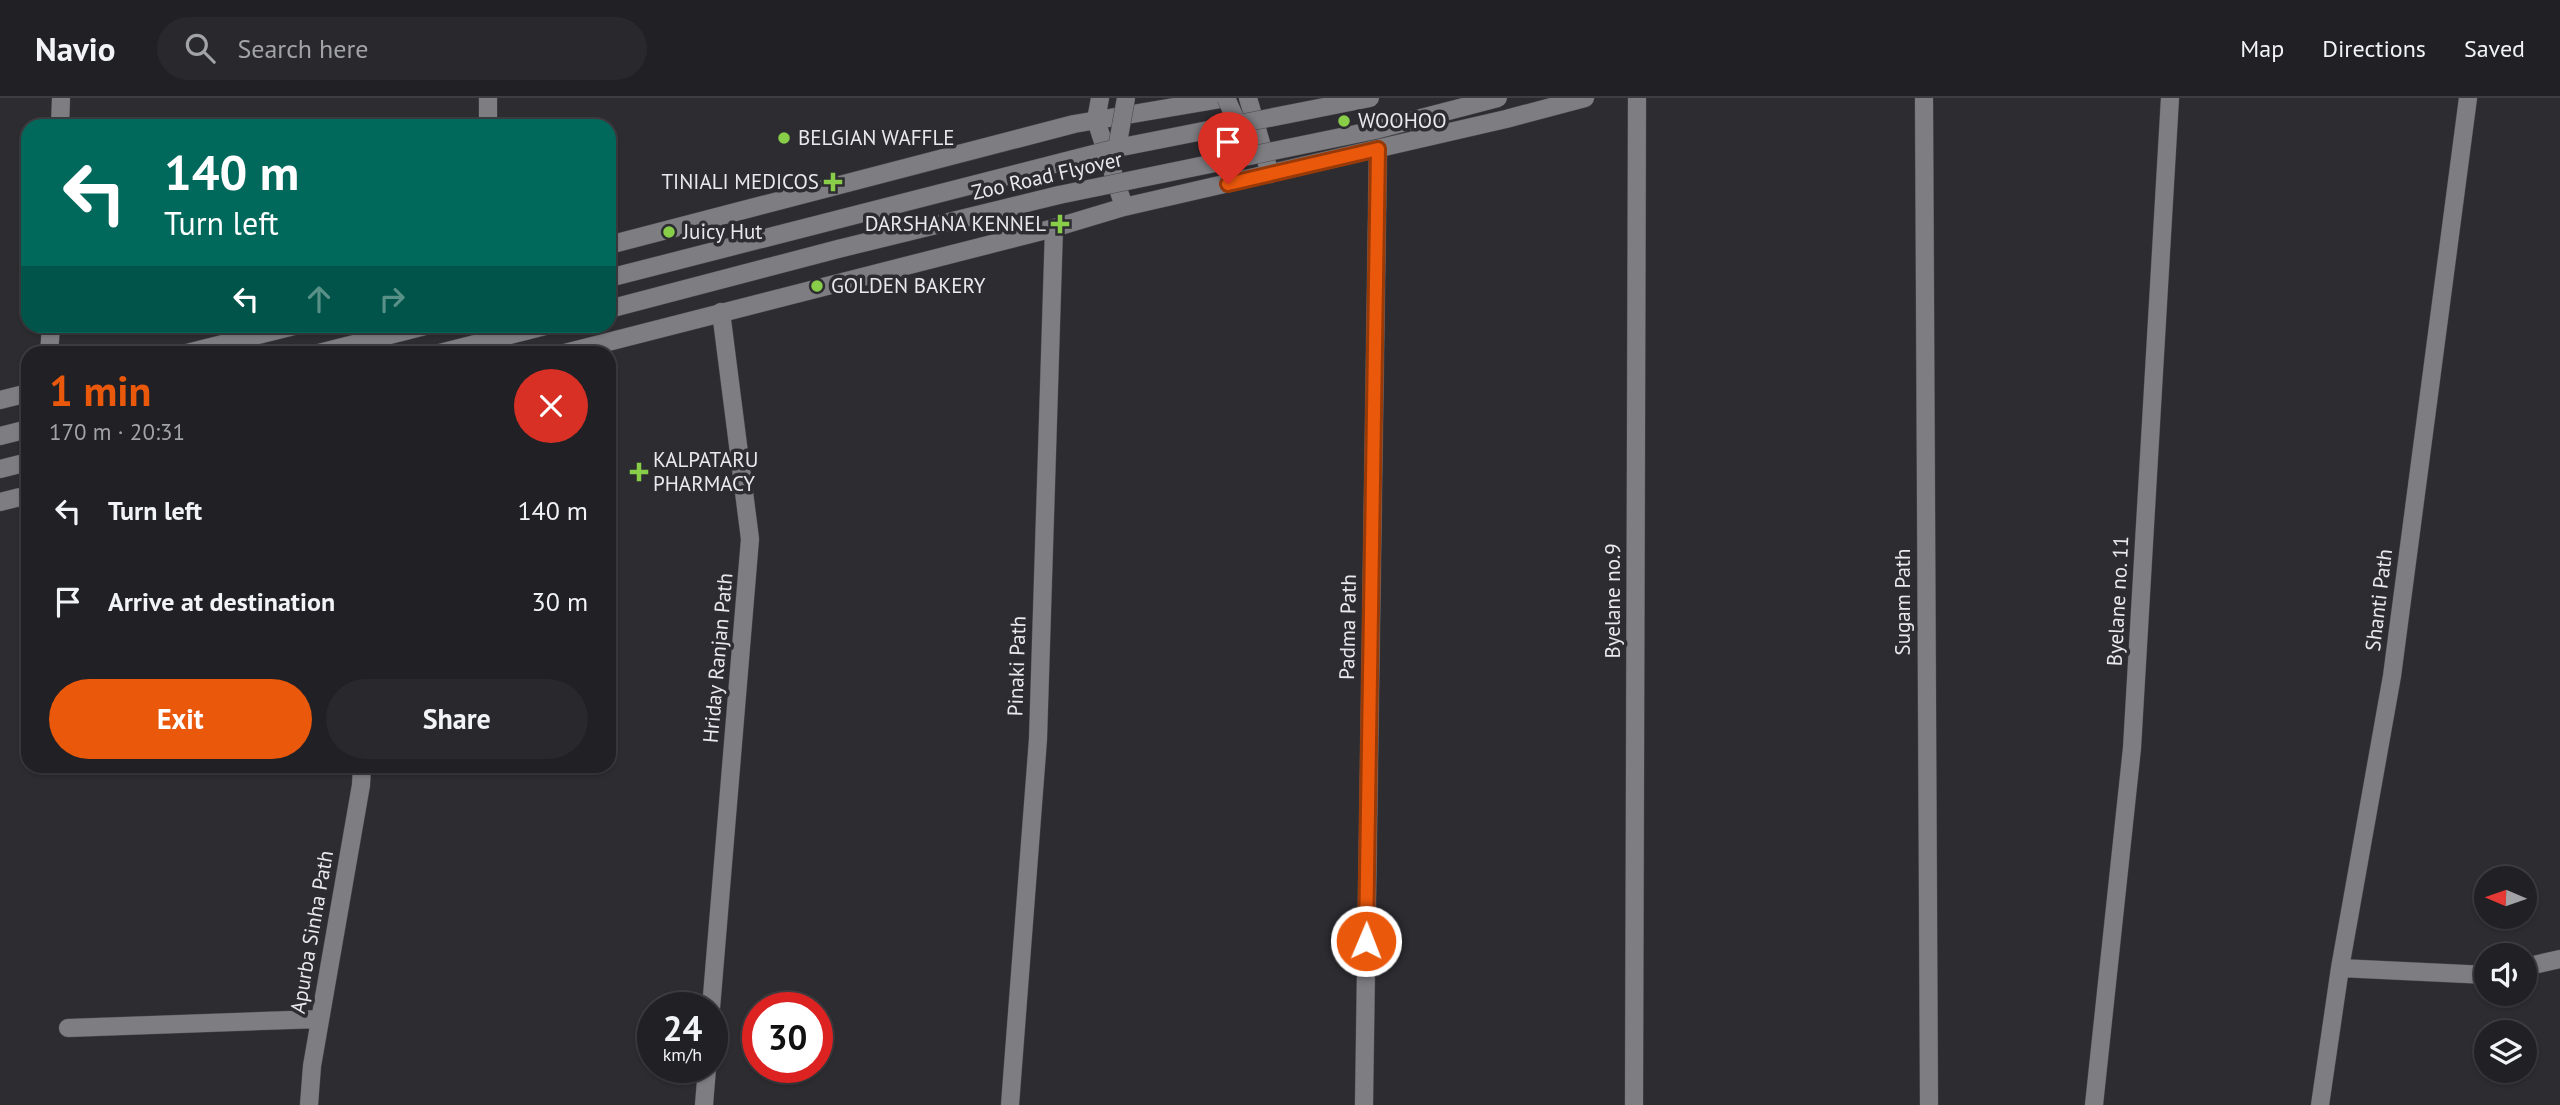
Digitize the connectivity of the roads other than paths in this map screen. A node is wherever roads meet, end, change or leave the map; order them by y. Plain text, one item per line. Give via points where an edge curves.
1 (61, 98) edge
2 (488, 98) edge
3 (1100, 98) edge
4 (1126, 98) edge
5 (1226, 98) edge
6 (1248, 98) edge
7 (1370, 98) edge
8 (1498, 98) edge
9 (1585, 98) edge
10 (1637, 98) edge
11 (1924, 98) edge
12 (2170, 98) edge
13 (2468, 98) edge
14 (60, 119) edge
15 (488, 119) edge
16 (1096, 120) junction
17 (1238, 125) junction
18 (1116, 148) junction
19 (1378, 149) junction
20 (1270, 174) junction
21 (1124, 206) junction
22 (1054, 228) junction
23 (616, 243) edge
24 (616, 276) edge
25 (616, 307) edge
26 (721, 312) junction
27 (266, 333) edge
28 (398, 333) edge
29 (518, 333) edge
30 (215, 346) edge
31 (347, 346) edge
32 (467, 346) edge
33 (591, 346) edge
34 (21, 395) edge
35 (0, 400) edge
36 (21, 431) edge
37 (0, 436) edge
38 (21, 464) edge
39 (0, 469) edge
40 (21, 497) edge
41 (0, 502) edge
42 (361, 773) edge
43 (2560, 959) edge
44 (2537, 964) edge
45 (2340, 968) junction
46 (2474, 974) edge
47 (712, 992) edge
48 (320, 1019) junction
49 (68, 1028) dead end
50 (706, 1083) edge
51 (309, 1105) edge
52 (704, 1105) edge
53 (1010, 1105) edge
54 (1364, 1105) edge
55 (1634, 1105) edge
56 (1929, 1105) edge
57 (2094, 1105) edge
58 (2319, 1105) edge

1 - 14 street
2 - 15 street
3 - 16 street
4 - 18 street, bridge
5 - 16 street
5 - 17 street, bridge
6 - 20 street
7 - 17 street, Zoo Road Flyover, bridge
8 - 25 street, Zoo Road Flyover, bridge via 1374,130 1059,195
9 - 19 street
10 - 55 street, Byelane no.9
11 - 56 street, Sugam Path
12 - 57 street, Byelane no. 11 via 2132,748
13 - 45 street, Shanti Path via 2392,676
16 - 21 street
16 - 23 street
17 - 18 street, Zoo Road Flyover, bridge
18 - 24 street, Zoo Road Flyover, bridge
19 - 20 street
19 - 54 street, Padma Path
20 - 21 street
21 - 22 street
22 - 26 street
22 - 53 street, Pinaki Path via 1038,739
26 - 33 street
26 - 47 street, Hriday Ranjan Path via 750,539
27 - 30 street
28 - 31 street
29 - 32 street
34 - 35 street
36 - 37 street
38 - 39 street
40 - 41 street
42 - 48 street, Apurba Sinha Path
43 - 44 street
45 - 46 street
45 - 58 street, Shanti Path
48 - 49 street
48 - 51 street, Apurba Sinha Path
50 - 52 street

